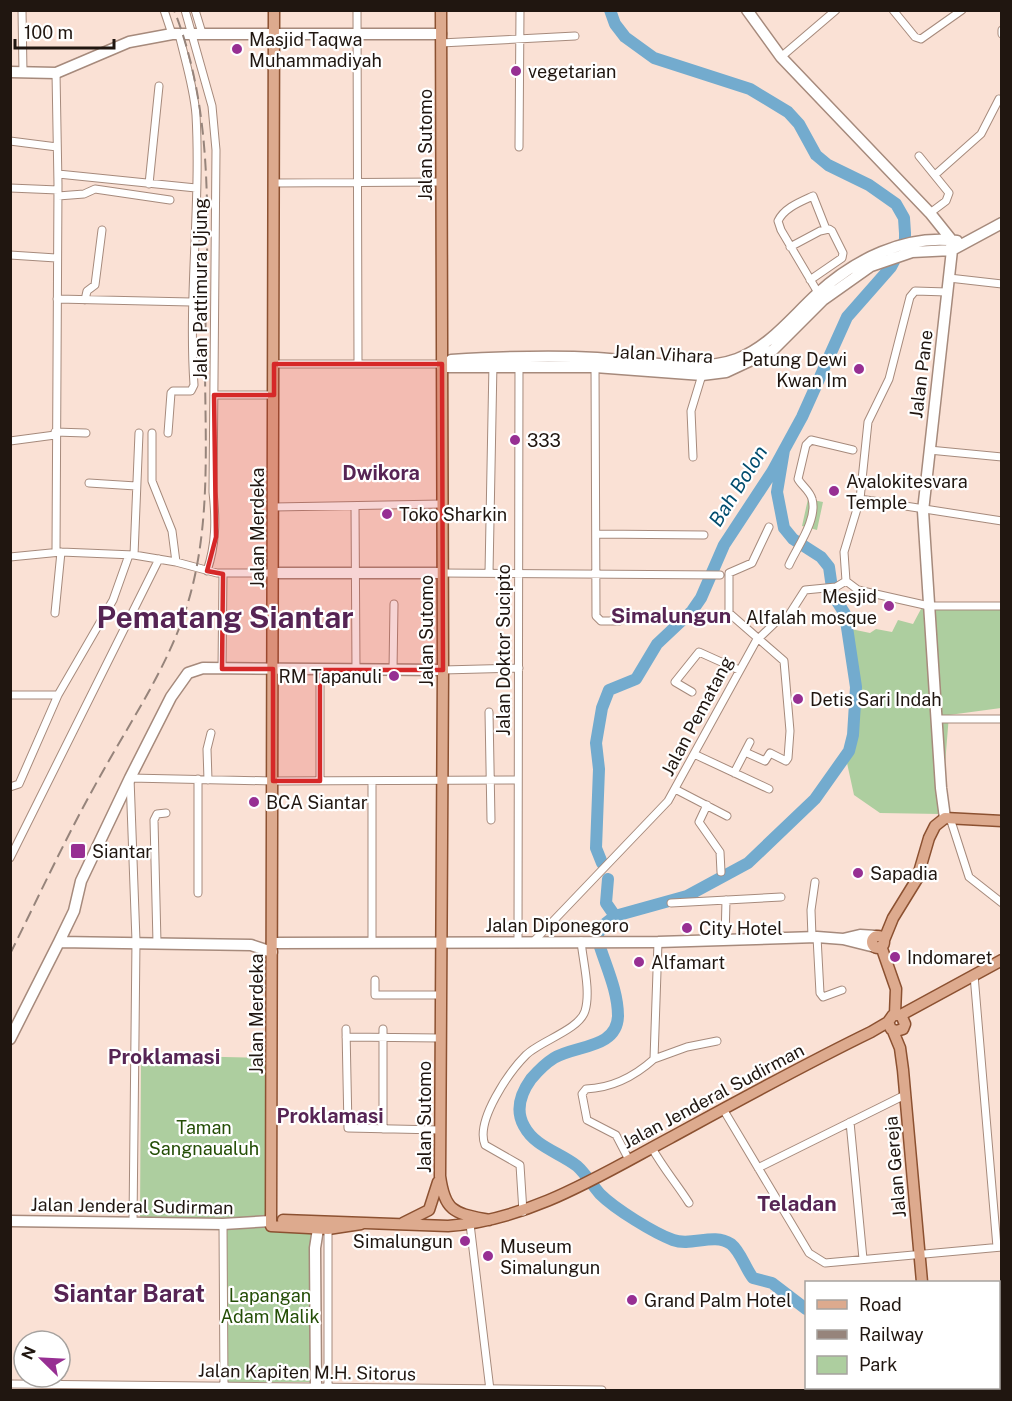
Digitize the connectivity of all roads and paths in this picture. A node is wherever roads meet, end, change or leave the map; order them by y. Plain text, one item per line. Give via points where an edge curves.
1 (22, 10) edge
2 (164, 10) edge
3 (185, 10) edge
4 (195, 10) edge
5 (274, 10) edge
6 (357, 10) edge
7 (441, 10) edge
8 (520, 10) edge
9 (747, 10) edge
10 (836, 10) edge
11 (892, 10) edge
12 (958, 11) edge
13 (198, 33) junction
14 (273, 33) junction
15 (176, 34) junction
16 (356, 34) junction
17 (575, 36) dead end
18 (441, 38) junction
19 (521, 38) junction
20 (781, 57) junction
21 (10, 72) edge
22 (23, 73) junction
23 (56, 73) junction
24 (159, 86) dead end
25 (999, 99) dead end
26 (10, 141) edge
27 (57, 147) junction
28 (519, 147) dead end
29 (919, 156) dead end
30 (58, 174) junction
31 (936, 174) junction
32 (357, 181) junction
33 (441, 182) junction
34 (274, 183) junction
35 (148, 184) junction
36 (10, 188) edge
37 (195, 188) junction
38 (58, 193) junction
39 (170, 200) dead end
40 (930, 213) junction
41 (1002, 223) edge
42 (826, 229) junction
43 (102, 230) dead end
44 (954, 244) junction
45 (790, 247) junction
46 (10, 255) edge
47 (56, 258) junction
48 (949, 278) junction
49 (810, 280) junction
50 (1002, 284) edge
51 (947, 292) junction
52 (820, 297) junction
53 (57, 299) junction
54 (85, 300) junction
55 (191, 302) junction
56 (494, 361) junction
57 (519, 362) junction
58 (595, 362) junction
59 (274, 364) junction
60 (358, 364) junction
61 (442, 364) junction
62 (708, 372) junction
63 (214, 395) junction
64 (274, 395) junction
65 (86, 433) dead end
66 (139, 433) dead end
67 (152, 433) dead end
68 (168, 433) dead end
69 (56, 434) junction
70 (10, 441) edge
71 (853, 450) dead end
72 (929, 450) junction
73 (693, 457) dead end
74 (1002, 457) edge
75 (89, 483) dead end
76 (136, 486) junction
77 (860, 499) junction
78 (442, 504) junction
79 (355, 506) junction
80 (274, 507) junction
81 (923, 510) junction
82 (1002, 521) edge
83 (769, 527) dead end
84 (596, 534) junction
85 (704, 535) dead end
86 (59, 552) junction
87 (132, 555) junction
88 (10, 557) edge
89 (159, 559) junction
90 (176, 562) junction
91 (789, 565) dead end
92 (207, 572) junction
93 (223, 573) junction
94 (274, 573) junction
95 (442, 573) junction
96 (489, 573) junction
97 (517, 574) junction
98 (357, 575) junction
99 (596, 575) junction
100 (720, 575) dead end
101 (846, 581) junction
102 (394, 604) dead end
103 (929, 606) junction
104 (1002, 606) edge
105 (55, 613) dead end
106 (619, 621) dead end
107 (757, 640) junction
108 (519, 668) junction
109 (222, 669) junction
110 (273, 669) junction
111 (320, 670) junction
112 (356, 670) junction
113 (393, 670) junction
114 (443, 670) junction
115 (739, 670) junction
116 (692, 693) dead end
117 (10, 695) edge
118 (58, 695) junction
119 (489, 712) dead end
120 (936, 719) junction
121 (1002, 719) edge
122 (211, 734) dead end
123 (750, 742) dead end
124 (745, 752) junction
125 (694, 754) junction
126 (734, 773) junction
127 (130, 778) junction
128 (198, 779) junction
129 (208, 780) junction
130 (489, 780) junction
131 (518, 780) junction
132 (273, 781) junction
133 (321, 781) junction
134 (372, 781) junction
135 (442, 781) junction
136 (10, 787) edge
137 (675, 789) junction
138 (769, 789) dead end
139 (707, 805) junction
140 (166, 813) dead end
141 (727, 816) dead end
142 (948, 818) junction
143 (491, 820) dead end
144 (1002, 821) edge
145 (10, 858) edge
146 (721, 872) dead end
147 (815, 882) dead end
148 (198, 893) dead end
149 (781, 897) dead end
150 (726, 900) junction
151 (671, 903) dead end
152 (1002, 903) edge
153 (814, 937) junction
154 (725, 940) junction
155 (136, 941) junction
156 (534, 941) junction
157 (583, 941) junction
158 (879, 941) junction
159 (59, 942) junction
160 (372, 942) junction
161 (518, 942) junction
162 (658, 942) junction
163 (157, 943) junction
164 (441, 943) junction
165 (272, 944) junction
166 (1002, 960) edge
167 (974, 975) junction
168 (375, 980) dead end
169 (842, 990) dead end
170 (440, 995) junction
171 (895, 1024) junction
172 (383, 1029) dead end
173 (383, 1038) junction
174 (440, 1038) junction
175 (10, 1039) edge
176 (717, 1041) dead end
177 (654, 1059) junction
178 (905, 1095) junction
179 (723, 1109) junction
180 (850, 1122) junction
181 (383, 1129) junction
182 (440, 1130) junction
183 (652, 1148) junction
184 (629, 1160) junction
185 (758, 1168) junction
186 (440, 1176) junction
187 (688, 1203) dead end
188 (523, 1212) junction
189 (489, 1220) junction
190 (10, 1221) edge
191 (133, 1222) junction
192 (271, 1223) junction
193 (223, 1224) junction
194 (361, 1224) junction
195 (470, 1224) junction
196 (396, 1226) junction
197 (318, 1229) junction
198 (999, 1247) edge
199 (920, 1253) junction
200 (863, 1259) junction
201 (922, 1281) edge
202 (72, 1386) edge
203 (328, 1387) junction
204 (136, 1388) edge
205 (224, 1388) edge
206 (316, 1389) edge
207 (422, 1390) edge
208 (490, 1390) edge
209 (602, 1390) edge

1 - 22 street
2 - 15 street
3 - 13 street, Jalan Pattimura Ujung
4 - 13 street
5 - 14 main road, Jalan Merdeka
6 - 16 street
7 - 18 main road, Jalan Sutomo
8 - 19 street
9 - 20 street
10 - 20 street
11 - 12 street via 921,39
13 - 14 street
13 - 15 street
13 - 63 street, Jalan Pattimura Ujung via 216,150
14 - 16 street
14 - 34 main road, Jalan Merdeka
15 - 23 street via 129,42
15 - 37 street via 196,114
16 - 18 street
16 - 32 street
17 - 19 street
18 - 19 street
18 - 33 main road, Jalan Sutomo
19 - 28 street
20 - 40 street
21 - 22 street
22 - 23 street
23 - 27 street
24 - 35 street
25 - 31 street via 985,129
26 - 27 street
27 - 30 street
29 - 31 street
30 - 35 street
30 - 38 street
31 - 40 street via 949,193 946,201
32 - 33 street
32 - 34 street
32 - 60 street
33 - 61 main road, Jalan Sutomo
34 - 59 main road, Jalan Merdeka
35 - 37 street
36 - 38 street
37 - 55 street
38 - 39 street via 84,195 95,189
38 - 47 street
40 - 44 street
41 - 44 street
42 - 45 street
42 - 45 street via 816,198 794,205 778,221
42 - 49 street via 832,231 842,258
43 - 54 street via 95,285 87,291
44 - 48 street, Jalan Pane
44 - 52 street, Jalan Vihara via 912,247 848,269
45 - 49 street
46 - 47 street
47 - 53 street
48 - 50 street
48 - 51 street, Jalan Pane
49 - 52 street
51 - 72 street, Jalan Pane
51 - 77 street via 915,291 910,297 887,386 868,422
52 - 62 street, Jalan Vihara via 770,346
53 - 54 street
53 - 69 street
54 - 55 street
55 - 68 street via 194,387 191,392 171,393
56 - 57 street, Jalan Vihara
56 - 61 street, Jalan Vihara
56 - 96 street
57 - 58 street, Jalan Vihara
57 - 97 street, Jalan Doktor Sucipto
58 - 62 street, Jalan Vihara
58 - 84 street
59 - 60 street
59 - 64 main road, Jalan Merdeka
60 - 61 street
61 - 78 main road, Jalan Sutomo
62 - 73 street via 691,411
63 - 64 street
63 - 92 street, Jalan Pattimura Ujung via 216,537
64 - 80 main road, Jalan Merdeka
65 - 69 street
66 - 76 street
67 - 90 street via 152,481 172,531
69 - 70 street
69 - 86 street
71 - 91 street via 809,441 798,475 812,498 808,525
72 - 74 street
72 - 81 street, Jalan Pane
75 - 76 street
76 - 87 street
77 - 81 street
77 - 101 street via 844,552
78 - 79 street
78 - 95 main road, Jalan Sutomo
79 - 80 street
79 - 98 street
80 - 94 main road, Jalan Merdeka
81 - 82 street
81 - 103 street, Jalan Pane
83 - 107 street via 752,563 729,573 729,613
84 - 85 street
84 - 99 street
86 - 87 street
86 - 88 street
86 - 105 street
87 - 89 street
87 - 118 street via 102,622
89 - 90 street
89 - 145 street
90 - 92 street
92 - 93 street
93 - 94 street
93 - 109 street
94 - 98 street
94 - 110 main road, Jalan Merdeka
95 - 96 street
95 - 98 street
95 - 114 main road, Jalan Sutomo
96 - 97 street
97 - 99 street
97 - 108 street, Jalan Doktor Sucipto
98 - 112 street
99 - 100 street
99 - 106 street via 597,619
101 - 103 street via 858,590
101 - 107 street, Jalan Pematang via 836,587 805,590 789,615 780,618
102 - 113 street
103 - 104 street
103 - 120 street, Jalan Pane
107 - 115 street, Jalan Pematang
107 - 124 street via 784,661 789,758 786,761 771,753 765,761
108 - 114 street
108 - 131 street, Jalan Doktor Sucipto
109 - 110 street
109 - 127 street via 188,672
110 - 111 street
110 - 132 main road, Jalan Merdeka
111 - 112 street
111 - 133 street
112 - 113 street
113 - 114 street
114 - 135 main road, Jalan Sutomo
115 - 116 street via 699,652 675,682
115 - 125 street, Jalan Pematang
117 - 118 street
118 - 136 street via 19,784
119 - 130 street
120 - 121 street
120 - 142 street, Jalan Pane
122 - 129 street via 207,749
123 - 124 street
124 - 126 street
125 - 126 street
125 - 137 street, Jalan Pematang
126 - 138 street
127 - 128 street
127 - 155 street
127 - 159 street via 81,881 74,911
128 - 129 street
128 - 148 street
129 - 132 street
130 - 131 street
130 - 135 street
130 - 143 street
131 - 161 street, Jalan Doktor Sucipto
132 - 133 street
132 - 165 main road, Jalan Merdeka
133 - 134 street
134 - 135 street
134 - 160 street
135 - 164 main road, Jalan Sutomo
137 - 139 street
137 - 156 street, Jalan Pematang via 668,801
139 - 141 street
139 - 146 street via 699,822 720,852
140 - 163 street via 157,814 154,820
142 - 144 main road
142 - 152 street via 969,877
142 - 158 main road via 935,826 917,879 893,918 885,924
147 - 153 street via 811,910
149 - 150 street
150 - 151 street
150 - 154 street
153 - 154 street, Jalan Diponegoro
153 - 158 street, Jalan Diponegoro
153 - 169 street via 820,993 823,997
154 - 162 street, Jalan Diponegoro
155 - 159 street, Jalan Diponegoro
155 - 163 street, Jalan Diponegoro
155 - 191 street
156 - 157 street, Jalan Diponegoro
156 - 161 street, Jalan Diponegoro
157 - 162 street, Jalan Diponegoro
157 - 188 street via 587,998 584,1013 569,1028 526,1054 498,1093 485,1120 485,1145 520,1165
158 - 171 main road, Jalan Gereja via 896,988
159 - 175 street
160 - 164 street, Jalan Diponegoro
160 - 165 street, Jalan Diponegoro
161 - 164 street, Jalan Diponegoro
162 - 177 street
163 - 165 street, Jalan Diponegoro
164 - 170 main road, Jalan Sutomo
165 - 192 main road, Jalan Merdeka
166 - 167 main road, Jalan Jenderal Sudirman
167 - 171 main road, Jalan Jenderal Sudirman
167 - 198 street
168 - 170 street via 375,995
170 - 174 main road, Jalan Sutomo
171 - 178 main road, Jalan Gereja
171 - 179 main road, Jalan Jenderal Sudirman via 871,1032
172 - 173 street
173 - 174 street
173 - 181 street
173 - 181 street via 346,1033 348,1128
174 - 182 main road, Jalan Sutomo
176 - 177 street
177 - 184 street via 623,1080 586,1089 582,1094 587,1120 616,1135
178 - 180 street
178 - 199 main road, Jalan Gereja
179 - 183 main road, Jalan Jenderal Sudirman
179 - 185 street
180 - 185 street
180 - 200 street
181 - 182 street
182 - 186 main road, Jalan Sutomo
183 - 184 main road, Jalan Jenderal Sudirman
183 - 187 street
184 - 188 main road, Jalan Jenderal Sudirman
185 - 200 street via 814,1258 825,1263
186 - 189 main road, Jalan Sutomo via 443,1196 453,1210
186 - 196 main road via 429,1210
188 - 189 main road, Jalan Jenderal Sudirman
189 - 195 main road, Jalan Jenderal Sudirman
190 - 191 street, Jalan Jenderal Sudirman
191 - 193 street, Jalan Jenderal Sudirman
192 - 193 street, Jalan Jenderal Sudirman
192 - 194 main road, Jalan Jenderal Sudirman
192 - 197 main road, Jalan Jenderal Sudirman
193 - 205 street
194 - 196 main road, Jalan Jenderal Sudirman
194 - 197 main road, Jalan Jenderal Sudirman
195 - 196 main road, Jalan Jenderal Sudirman
195 - 208 street
197 - 203 street
197 - 206 street
198 - 199 street
199 - 200 street
199 - 201 main road, Jalan Gereja
202 - 204 street, Jalan Kapiten M.H. Sitorus
203 - 206 street, Jalan Kapiten M.H. Sitorus
203 - 207 street, Jalan Kapiten M.H. Sitorus
204 - 205 street, Jalan Kapiten M.H. Sitorus
205 - 206 street, Jalan Kapiten M.H. Sitorus
207 - 208 street, Jalan Kapiten M.H. Sitorus
208 - 209 street, Jalan Kapiten M.H. Sitorus

